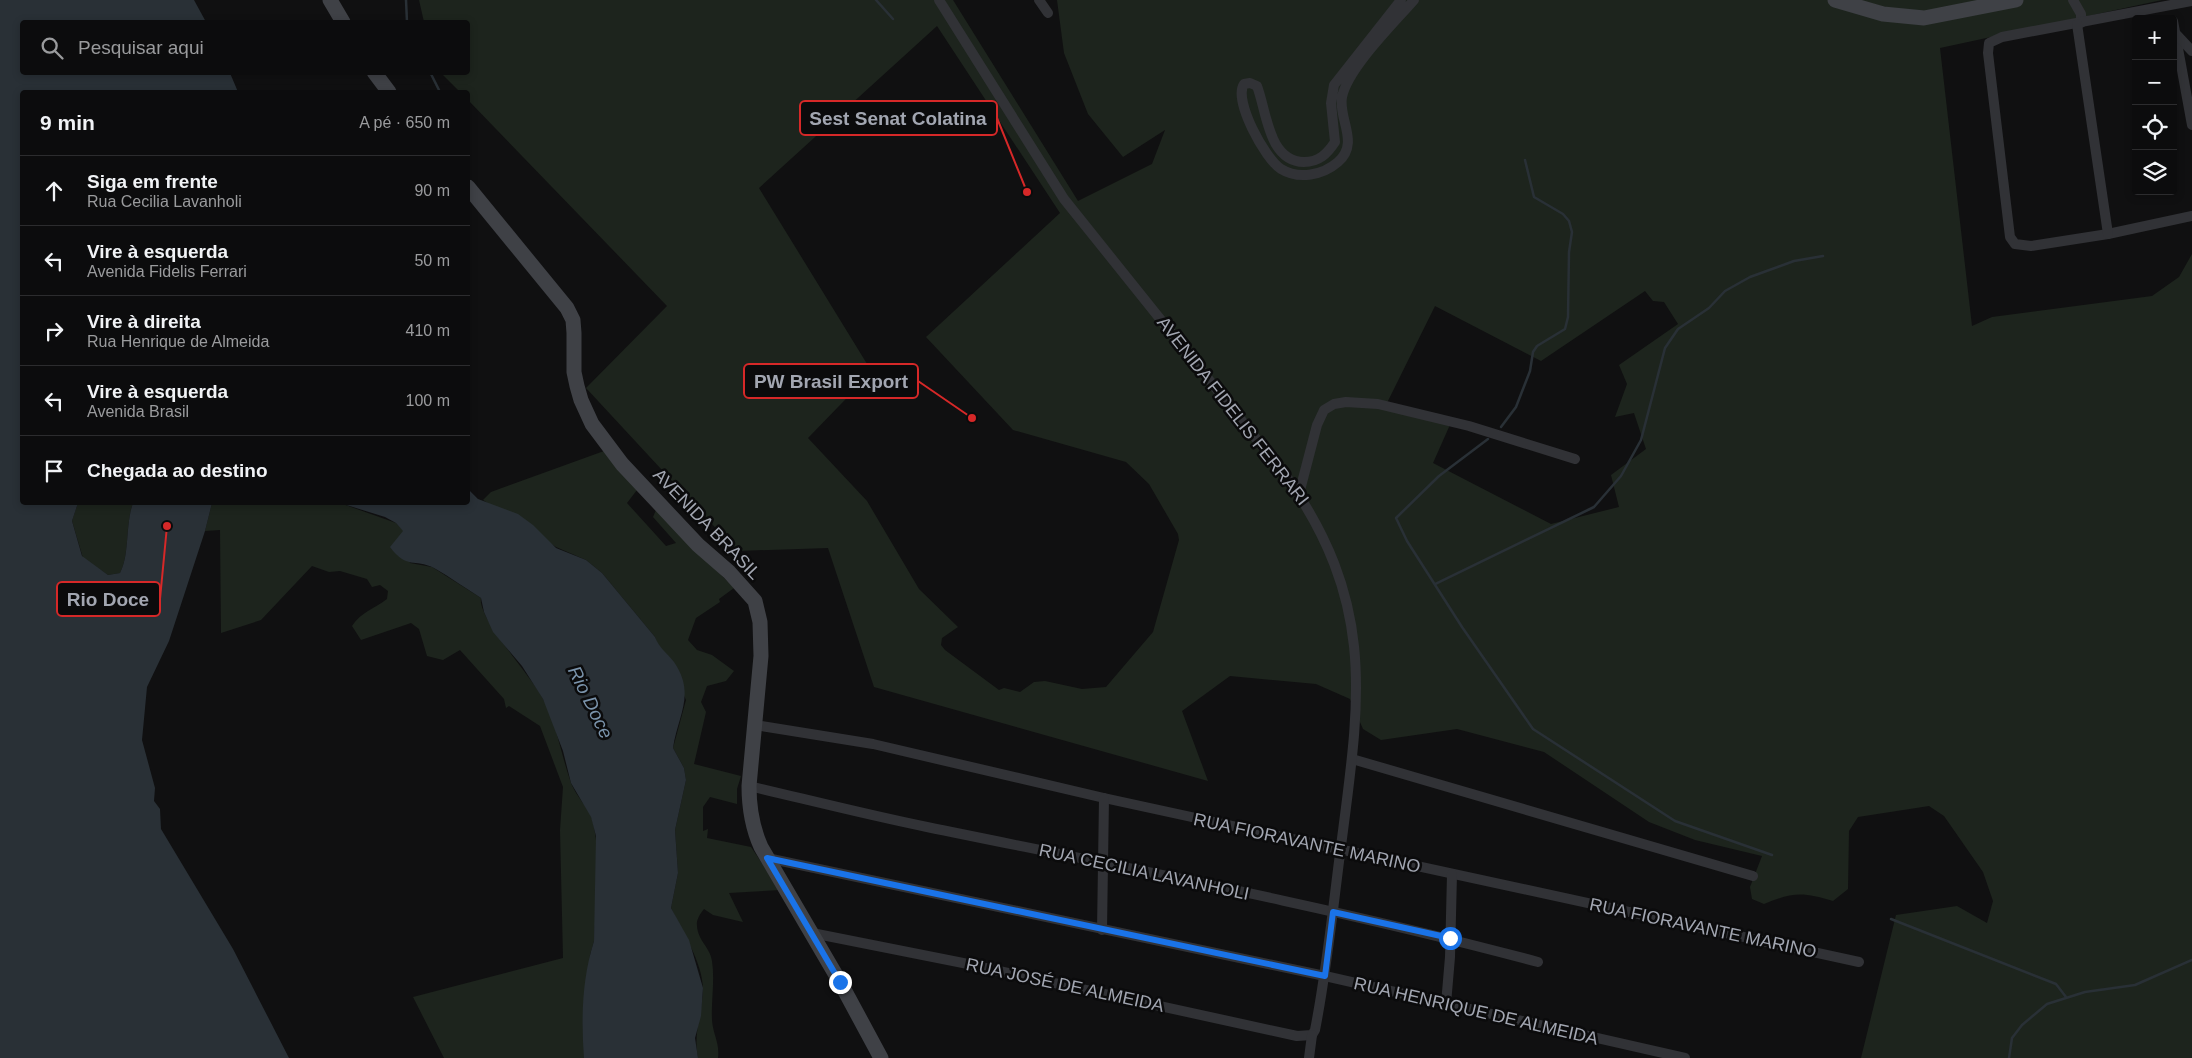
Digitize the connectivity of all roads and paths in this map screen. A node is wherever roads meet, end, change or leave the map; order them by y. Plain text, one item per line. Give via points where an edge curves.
1 (330, 0) edge
2 (939, 0) edge
3 (1039, 0) edge
4 (1401, 0) edge
5 (1414, 0) edge
6 (1835, 0) edge
7 (2016, 0) edge
8 (2073, 0) edge
9 (2192, 1) edge
10 (2171, 5) junction
11 (1048, 13) dead end
12 (2172, 15) edge
13 (342, 20) edge
14 (2079, 23) junction
15 (2177, 35) edge
16 (2177, 44) edge
17 (2192, 50) edge
18 (376, 75) edge
19 (388, 90) edge
20 (2192, 124) edge
21 (1335, 131) junction
22 (1349, 133) junction
23 (470, 189) edge
24 (2192, 216) edge
25 (2108, 234) junction
26 (1575, 459) dead end
27 (1299, 494) junction
28 (755, 725) junction
29 (1352, 759) junction
30 (749, 786) junction
31 (1104, 798) junction
32 (1340, 850) junction
33 (767, 858) junction
34 (1104, 862) junction
35 (1452, 874) junction
36 (1753, 876) dead end
37 (1333, 912) junction
38 (1102, 930) junction
39 (812, 933) junction
40 (1450, 938) junction
41 (1538, 962) dead end
42 (1859, 962) dead end
43 (1325, 976) junction
44 (1446, 1004) junction
45 (1314, 1032) junction
46 (881, 1058) edge
47 (1309, 1058) edge
48 (1686, 1058) edge

1 - 13 main road
2 - 27 street, AVENIDA FIDELIS FERRARI via 1064,199
3 - 11 street
4 - 21 street via 1337,79 1331,103
5 - 22 street via 1346,86 1342,105
6 - 7 main road via 1883,14 1924,18
8 - 14 street via 2081,14
9 - 10 street
10 - 12 street
10 - 14 street
14 - 25 street
14 - 25 street via 2002,37 1988,46 2010,237 2015,244 2026,246
15 - 17 street
16 - 20 street
18 - 19 main road
21 - 22 street via 1341,137
21 - 22 street via 1335,142 1322,157 1308,162 1290,159 1273,139 1257,86 1244,84 1241,89 1241,101 1255,132 1272,161 1283,171 1300,175 1318,174 1330,168 1340,161 1346,150
23 - 28 main road, AVENIDA BRASIL via 567,308 573,320 574,372 578,393 592,424 622,464 755,601 761,636
24 - 25 street
26 - 27 street via 1469,426 1378,404 1346,402 1324,410 1317,424
27 - 29 street, AVENIDA FIDELIS FERRARI via 1331,554 1350,612 1357,674
28 - 30 main road, AVENIDA BRASIL
28 - 31 street, RUA FIORAVANTE MARINO via 873,744
29 - 32 street, AVENIDA FIDELIS FERRARI
29 - 36 street
30 - 33 main road, AVENIDA BRASIL via 752,820
30 - 34 street, RUA CECILIA LAVANHOLI
31 - 32 street, RUA FIORAVANTE MARINO
31 - 34 street
32 - 35 street, RUA FIORAVANTE MARINO
32 - 37 street, AVENIDA FIDELIS FERRARI
33 - 38 street, RUA HENRIQUE DE ALMEIDA
33 - 39 main road, AVENIDA BRASIL
34 - 37 street, RUA CECILIA LAVANHOLI
34 - 38 street
35 - 40 street
35 - 42 street, RUA FIORAVANTE MARINO
37 - 40 street, RUA CECILIA LAVANHOLI
37 - 43 street, AVENIDA FIDELIS FERRARI
38 - 43 street, RUA HENRIQUE DE ALMEIDA
39 - 45 street, RUA JOSÉ DE ALMEIDA via 963,962 1297,1036
39 - 46 main road, AVENIDA BRASIL
40 - 41 street, RUA CECILIA LAVANHOLI
40 - 44 street
43 - 44 street, RUA HENRIQUE DE ALMEIDA
43 - 45 street, AVENIDA FIDELIS FERRARI
44 - 48 street, RUA HENRIQUE DE ALMEIDA
45 - 47 street, AVENIDA FIDELIS FERRARI

